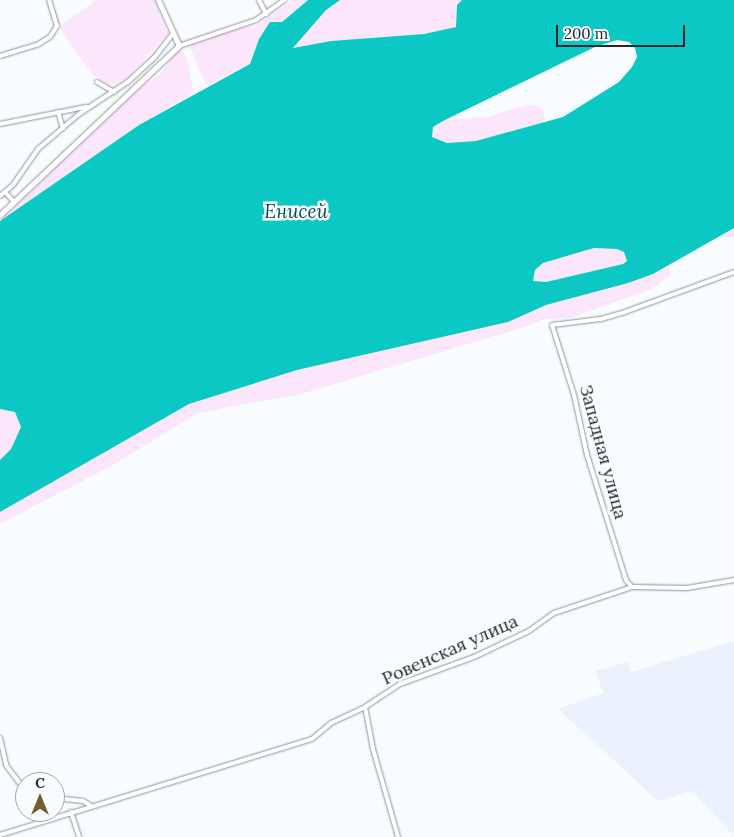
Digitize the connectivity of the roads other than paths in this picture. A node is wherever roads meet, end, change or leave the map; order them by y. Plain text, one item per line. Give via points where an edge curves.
1 (49, 0) edge
2 (158, 0) edge
3 (259, 0) edge
4 (285, 0) edge
5 (266, 14) junction
6 (173, 34) junction
7 (179, 46) junction
8 (0, 56) edge
9 (97, 82) dead end
10 (114, 92) junction
11 (88, 107) junction
12 (58, 112) junction
13 (0, 124) edge
14 (64, 128) junction
15 (5, 192) junction
16 (0, 196) edge
17 (14, 202) junction
18 (0, 215) edge
19 (734, 272) edge
20 (734, 580) edge
21 (632, 587) junction
22 (365, 707) junction
23 (0, 738) edge
24 (15, 777) edge
25 (65, 799) edge
26 (90, 805) junction
27 (71, 812) junction
28 (0, 835) edge
29 (78, 837) edge
30 (398, 837) edge

1 - 8 street via 57,26 44,43
2 - 6 street
3 - 5 street
4 - 5 street
5 - 7 street
6 - 7 street
6 - 10 street via 154,58
7 - 17 street
9 - 10 street
10 - 11 street
11 - 12 street
11 - 14 street
12 - 13 street
12 - 14 street
14 - 15 street via 25,164
15 - 16 street
15 - 17 street
17 - 18 street
19 - 21 street, Западная улица via 617,314 553,323 587,455 626,580
20 - 21 street, Ровенская улица via 687,588
21 - 22 street, Ровенская улица via 554,613 518,636 400,684
22 - 26 street, Ровенская улица via 331,723 312,738
22 - 30 street via 373,749
23 - 24 street via 6,765
25 - 26 street
26 - 27 street, Ровенская улица
27 - 28 street, Ровенская улица
27 - 29 street

